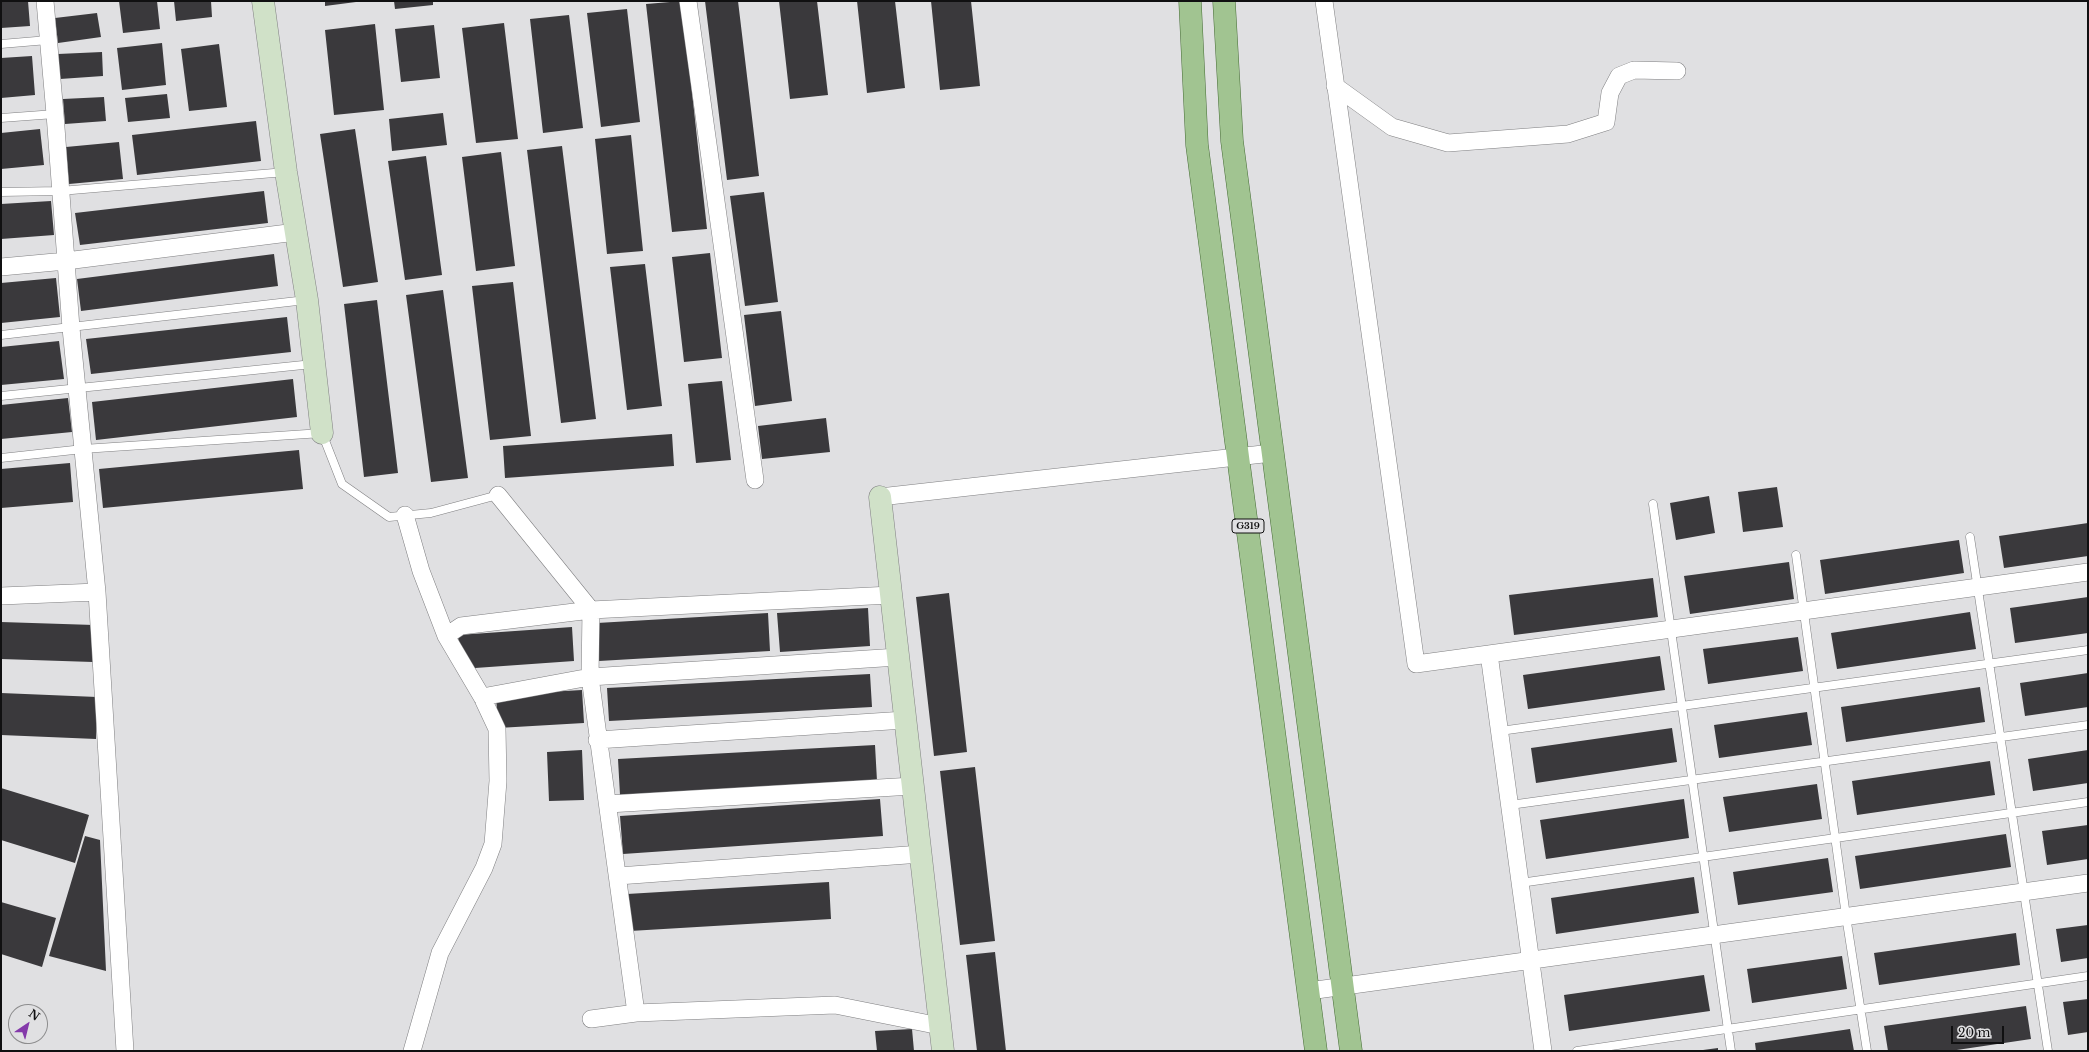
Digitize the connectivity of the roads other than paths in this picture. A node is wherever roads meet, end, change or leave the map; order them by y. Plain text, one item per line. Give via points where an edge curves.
1 (45, 1) edge
2 (263, 1) edge
3 (688, 1) edge
4 (1190, 1) edge
5 (1224, 1) edge
6 (1324, 1) edge
7 (48, 40) junction
8 (1, 44) edge
9 (1677, 71) dead end
10 (1335, 86) junction
11 (55, 114) junction
12 (1, 118) edge
13 (286, 172) junction
14 (60, 191) junction
15 (1, 192) edge
16 (296, 232) junction
17 (66, 261) junction
18 (1, 267) edge
19 (308, 300) junction
20 (71, 328) junction
21 (1, 335) edge
22 (314, 364) junction
23 (78, 389) junction
24 (1, 396) edge
25 (322, 433) junction
26 (83, 449) junction
27 (1272, 453) junction
28 (1238, 455) junction
29 (1, 458) edge
30 (754, 480) dead end
31 (498, 495) joint
32 (880, 497) joint
33 (1653, 504) dead end
34 (405, 515) junction
35 (1970, 537) dead end
36 (1796, 555) dead end
37 (2088, 572) edge
38 (1977, 587) junction
39 (97, 592) junction
40 (891, 595) junction
41 (1, 596) edge
42 (591, 610) junction
43 (1803, 611) junction
44 (1671, 629) junction
45 (446, 636) junction
46 (2088, 650) edge
47 (1489, 654) junction
48 (898, 657) junction
49 (1989, 663) junction
50 (590, 677) junction
51 (1814, 688) junction
52 (482, 697) junction
53 (1682, 705) junction
54 (905, 720) junction
55 (2088, 725) edge
56 (1500, 732) junction
57 (2000, 737) junction
58 (597, 740) junction
59 (1824, 760) junction
60 (1692, 779) junction
61 (913, 786) junction
62 (2088, 802) edge
63 (608, 804) junction
64 (1510, 804) junction
65 (2012, 813) junction
66 (1835, 837) junction
67 (921, 854) junction
68 (1703, 857) junction
69 (618, 876) junction
70 (1520, 882) junction
71 (2088, 883) edge
72 (2024, 892) junction
73 (1846, 916) junction
74 (1714, 934) junction
75 (1531, 960) junction
76 (2088, 976) edge
77 (2037, 983) junction
78 (1342, 986) junction
79 (1308, 991) junction
80 (1861, 1010) junction
81 (636, 1013) junction
82 (591, 1019) dead end
83 (940, 1026) junction
84 (1728, 1029) junction
85 (125, 1051) edge
86 (412, 1051) edge
87 (943, 1051) edge
88 (1316, 1051) edge
89 (1351, 1051) edge
90 (1543, 1051) edge
91 (1577, 1051) edge
92 (1731, 1051) edge
93 (1867, 1051) edge
94 (2048, 1051) edge

1 - 7 street
2 - 13 street
3 - 30 street
4 - 28 main road, G319 via 1197,145
5 - 27 main road via 1232,142
6 - 10 street
7 - 8 lane
7 - 11 street
9 - 10 street via 1634,70 1620,76 1610,93 1606,122 1568,134 1448,143 1392,127
10 - 47 street via 1416,664
11 - 12 lane
11 - 14 street
13 - 14 lane
13 - 16 street
14 - 15 lane
14 - 17 street
16 - 17 street
16 - 19 street
17 - 18 street
17 - 20 street
19 - 20 lane
19 - 22 street
20 - 21 lane
20 - 23 street
22 - 23 lane
22 - 25 street
23 - 24 lane
23 - 26 street
25 - 26 lane
25 - 34 lane via 342,484 389,517
26 - 29 lane
26 - 39 street
27 - 28 street
27 - 78 main road
28 - 32 street
28 - 79 main road, G319
31 - 34 lane via 431,513
31 - 42 street
32 - 40 street
33 - 44 lane
34 - 45 street via 421,571
35 - 38 lane
36 - 43 lane
37 - 38 street
38 - 43 street
38 - 49 lane
39 - 41 street
39 - 85 street
40 - 42 street
40 - 48 street
42 - 45 street via 461,626
42 - 50 street
43 - 44 street
43 - 51 lane
44 - 47 street
44 - 53 lane
45 - 52 street
46 - 49 lane
47 - 56 street
48 - 50 street
48 - 54 street
49 - 51 lane
49 - 57 lane
50 - 52 street
50 - 58 street
51 - 53 lane
51 - 59 lane
52 - 86 street via 497,729 498,781 492,844 484,868 440,953
53 - 56 lane
53 - 60 lane
54 - 58 street
54 - 61 street
55 - 57 lane
56 - 64 street
57 - 59 lane
57 - 65 lane
58 - 63 street
59 - 60 lane
59 - 66 lane
60 - 64 lane
60 - 68 lane
61 - 63 street
61 - 67 street
62 - 65 lane
63 - 69 street
64 - 70 street
65 - 66 lane
65 - 72 lane
66 - 68 lane
66 - 73 lane
67 - 69 street
67 - 83 street
68 - 70 lane
68 - 74 lane
69 - 81 street
70 - 75 street
71 - 72 street
72 - 73 street
72 - 77 lane
73 - 74 street
73 - 80 lane
74 - 75 street
74 - 84 lane
75 - 78 street
75 - 90 street
76 - 77 lane
77 - 80 lane
77 - 94 lane
78 - 79 street
78 - 89 main road
79 - 88 main road, G319
80 - 84 lane
80 - 93 lane
81 - 82 street
81 - 83 street via 835,1005
83 - 87 street
84 - 91 lane
84 - 92 lane

